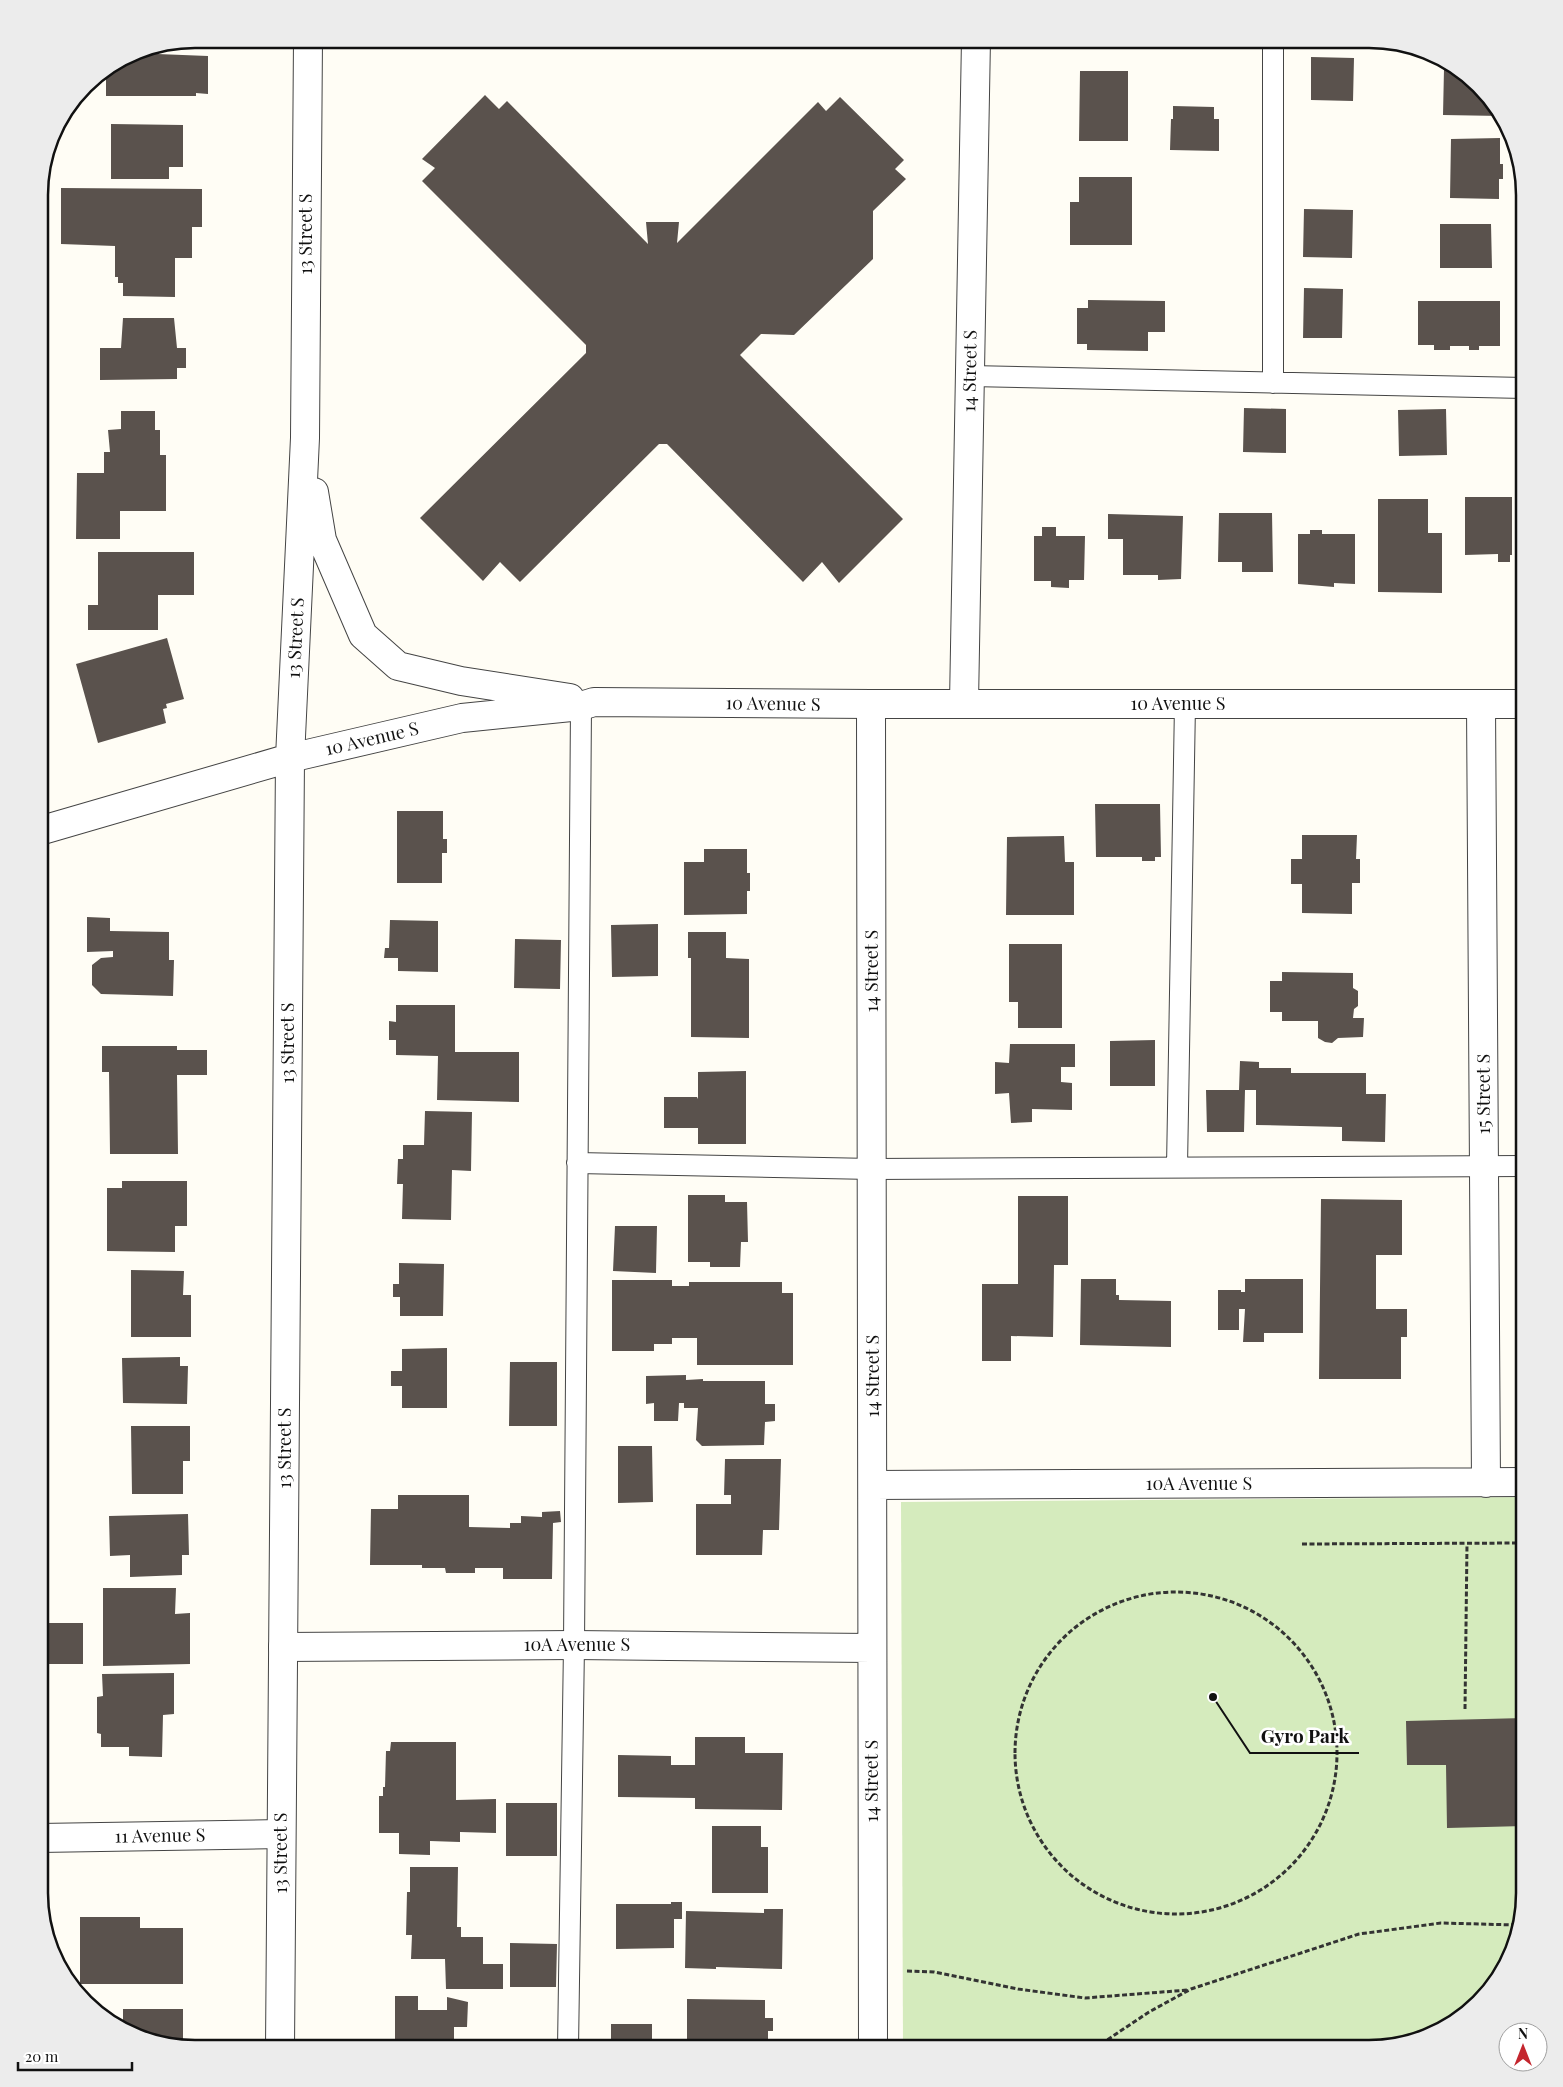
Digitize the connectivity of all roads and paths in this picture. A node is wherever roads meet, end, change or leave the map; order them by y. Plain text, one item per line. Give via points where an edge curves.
1 (308, 47) edge
2 (976, 48) edge
3 (1272, 48) edge
4 (970, 376) junction
5 (1272, 383) junction
6 (1516, 388) edge
7 (305, 438) junction
8 (964, 703) junction
9 (588, 704) junction
10 (871, 704) junction
11 (1185, 704) junction
12 (1481, 704) junction
13 (1516, 704) edge
14 (290, 758) junction
15 (48, 829) edge
16 (577, 1164) junction
17 (1484, 1166) junction
18 (1516, 1166) edge
19 (1177, 1167) junction
20 (872, 1168) junction
21 (1516, 1482) edge
22 (1486, 1483) junction
23 (873, 1485) junction
24 (1302, 1544) dead end
25 (1466, 1544) junction
26 (1516, 1544) edge
27 (574, 1645) junction
28 (283, 1646) junction
29 (871, 1648) junction
30 (1465, 1709) dead end
31 (1015, 1779) joint
32 (281, 1834) junction
33 (48, 1838) edge
34 (1511, 1925) edge
35 (873, 1970) junction
36 (1191, 1989) junction
37 (280, 2040) edge
38 (568, 2040) edge
39 (873, 2040) edge
40 (1106, 2040) edge

1 - 7 street, 13 Street S
2 - 4 street, 14 Street S
3 - 5 lane
4 - 5 lane
4 - 8 street, 14 Street S
5 - 6 lane
7 - 9 street via 322,540 363,635 398,666
7 - 14 street, 13 Street S
8 - 10 street, 10 Avenue S
8 - 11 street, 10 Avenue S
9 - 10 street, 10 Avenue S
9 - 14 street, 10 Avenue S via 462,718
9 - 16 lane
10 - 20 street, 14 Street S
11 - 12 street, 10 Avenue S
11 - 19 lane
12 - 13 street, 10 Avenue S
12 - 17 street, 15 Street S
14 - 15 street, 10 Avenue S
14 - 28 street, 13 Street S
16 - 20 lane
16 - 27 lane
17 - 18 lane
17 - 19 lane
17 - 22 street, 15 Street S
19 - 20 lane
20 - 23 street, 14 Street S
21 - 22 street, 10A Avenue S
22 - 23 street, 10A Avenue S
23 - 29 street, 14 Street S
24 - 25 path
25 - 26 path
25 - 30 path
27 - 28 street, 10A Avenue S
27 - 29 street, 10A Avenue S
27 - 38 lane
28 - 32 street, 13 Street S
29 - 35 street, 14 Street S
31 - 31 path via 1034,1832 1069,1875 1117,1904 1172,1915 1223,1908 1269,1886 1306,1850 1330,1805 1338,1754 1331,1704 1308,1658 1271,1622 1226,1598 1175,1591 1120,1600 1072,1628 1035,1671 1016,1723
32 - 33 street, 11 Avenue S
32 - 37 street, 13 Street S
34 - 36 path via 1441,1923 1359,1934
35 - 36 path via 934,1972 1085,1998
35 - 39 street, 14 Street S
36 - 40 path

